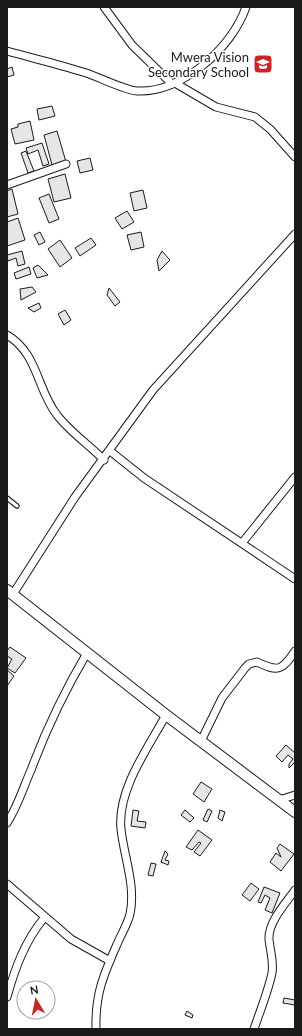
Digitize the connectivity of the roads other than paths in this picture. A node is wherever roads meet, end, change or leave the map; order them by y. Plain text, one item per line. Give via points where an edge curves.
1 (104, 7) edge
2 (246, 7) edge
3 (7, 51) edge
4 (174, 84) junction
5 (295, 157) edge
6 (66, 164) dead end
7 (7, 185) edge
8 (295, 234) edge
9 (7, 335) edge
10 (110, 451) junction
11 (104, 460) junction
12 (295, 477) edge
13 (7, 498) edge
14 (17, 506) dead end
15 (242, 543) junction
16 (295, 579) edge
17 (10, 592) edge
18 (295, 651) edge
19 (87, 653) junction
20 (166, 715) junction
21 (200, 741) junction
22 (295, 795) edge
23 (279, 800) junction
24 (295, 812) edge
25 (7, 823) edge
26 (7, 884) edge
27 (295, 890) edge
28 (44, 918) junction
29 (110, 961) junction
30 (7, 997) edge
31 (96, 1029) edge
32 (254, 1029) edge

1 - 4 street via 132,45
2 - 4 street via 231,36 205,64
3 - 4 street via 83,71 136,91
4 - 5 street via 216,107 255,117 270,129
6 - 7 street
8 - 10 street via 153,390
9 - 11 street via 16,340 26,353 57,415
10 - 11 street
10 - 15 street via 144,478
11 - 17 street
12 - 15 street
13 - 14 lane
15 - 16 street
17 - 19 main road
18 - 21 street via 286,664 277,669 270,669 257,662 249,664 220,703
19 - 20 main road
19 - 25 street via 64,696 20,799
20 - 21 main road
20 - 29 street via 134,772 122,808 121,829 132,897 130,915
21 - 23 main road
22 - 23 street
23 - 24 main road
26 - 28 street
27 - 32 street via 270,931 272,973
28 - 29 street via 71,939
28 - 30 street via 25,947 13,974
29 - 31 street via 100,985 95,1007

